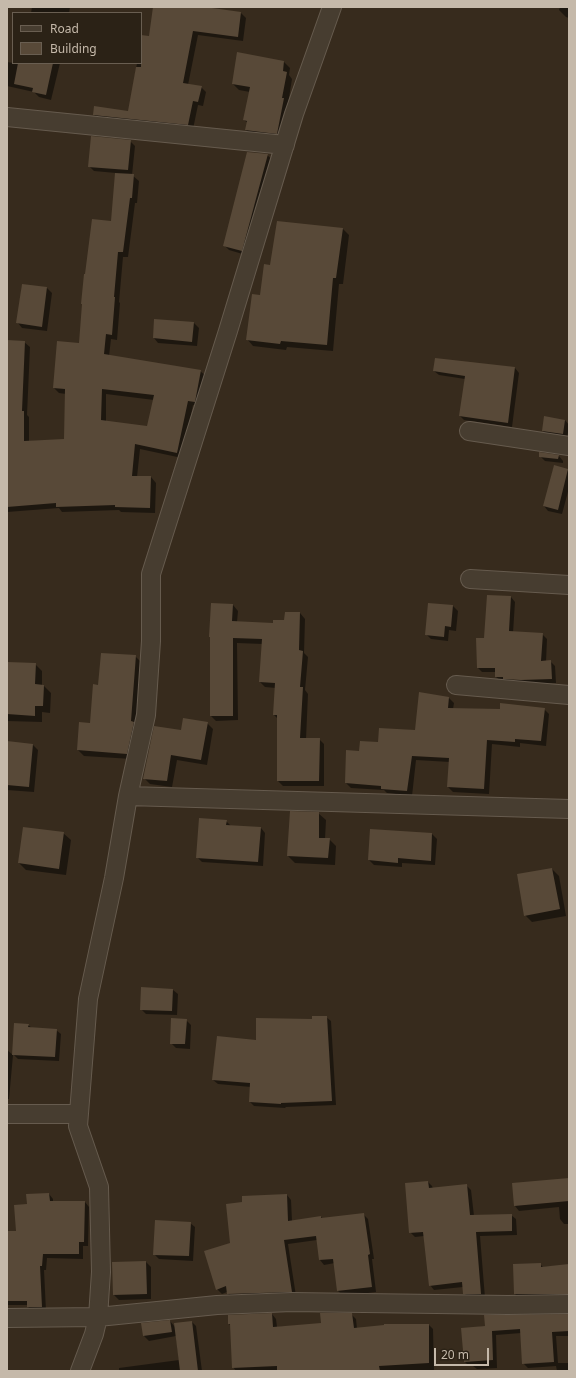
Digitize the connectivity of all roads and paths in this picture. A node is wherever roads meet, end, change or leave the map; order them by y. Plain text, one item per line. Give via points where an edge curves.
1 (332, 7) edge
2 (7, 117) edge
3 (285, 145) junction
4 (469, 432) dead end
5 (569, 446) edge
6 (470, 579) dead end
7 (569, 585) edge
8 (456, 685) dead end
9 (569, 695) edge
10 (128, 796) junction
11 (569, 809) edge
12 (7, 1114) edge
13 (79, 1114) junction
14 (569, 1304) edge
15 (98, 1317) junction
16 (7, 1318) edge
17 (80, 1371) edge

1 - 3 street
2 - 3 street
3 - 10 street via 151,574 151,641 146,715
4 - 5 street
6 - 7 street
8 - 9 street
10 - 11 street
10 - 13 street via 114,878 88,999
12 - 13 street
13 - 15 street via 78,1126 99,1186 101,1272
14 - 15 street via 284,1302 217,1305
15 - 16 street
15 - 17 street

